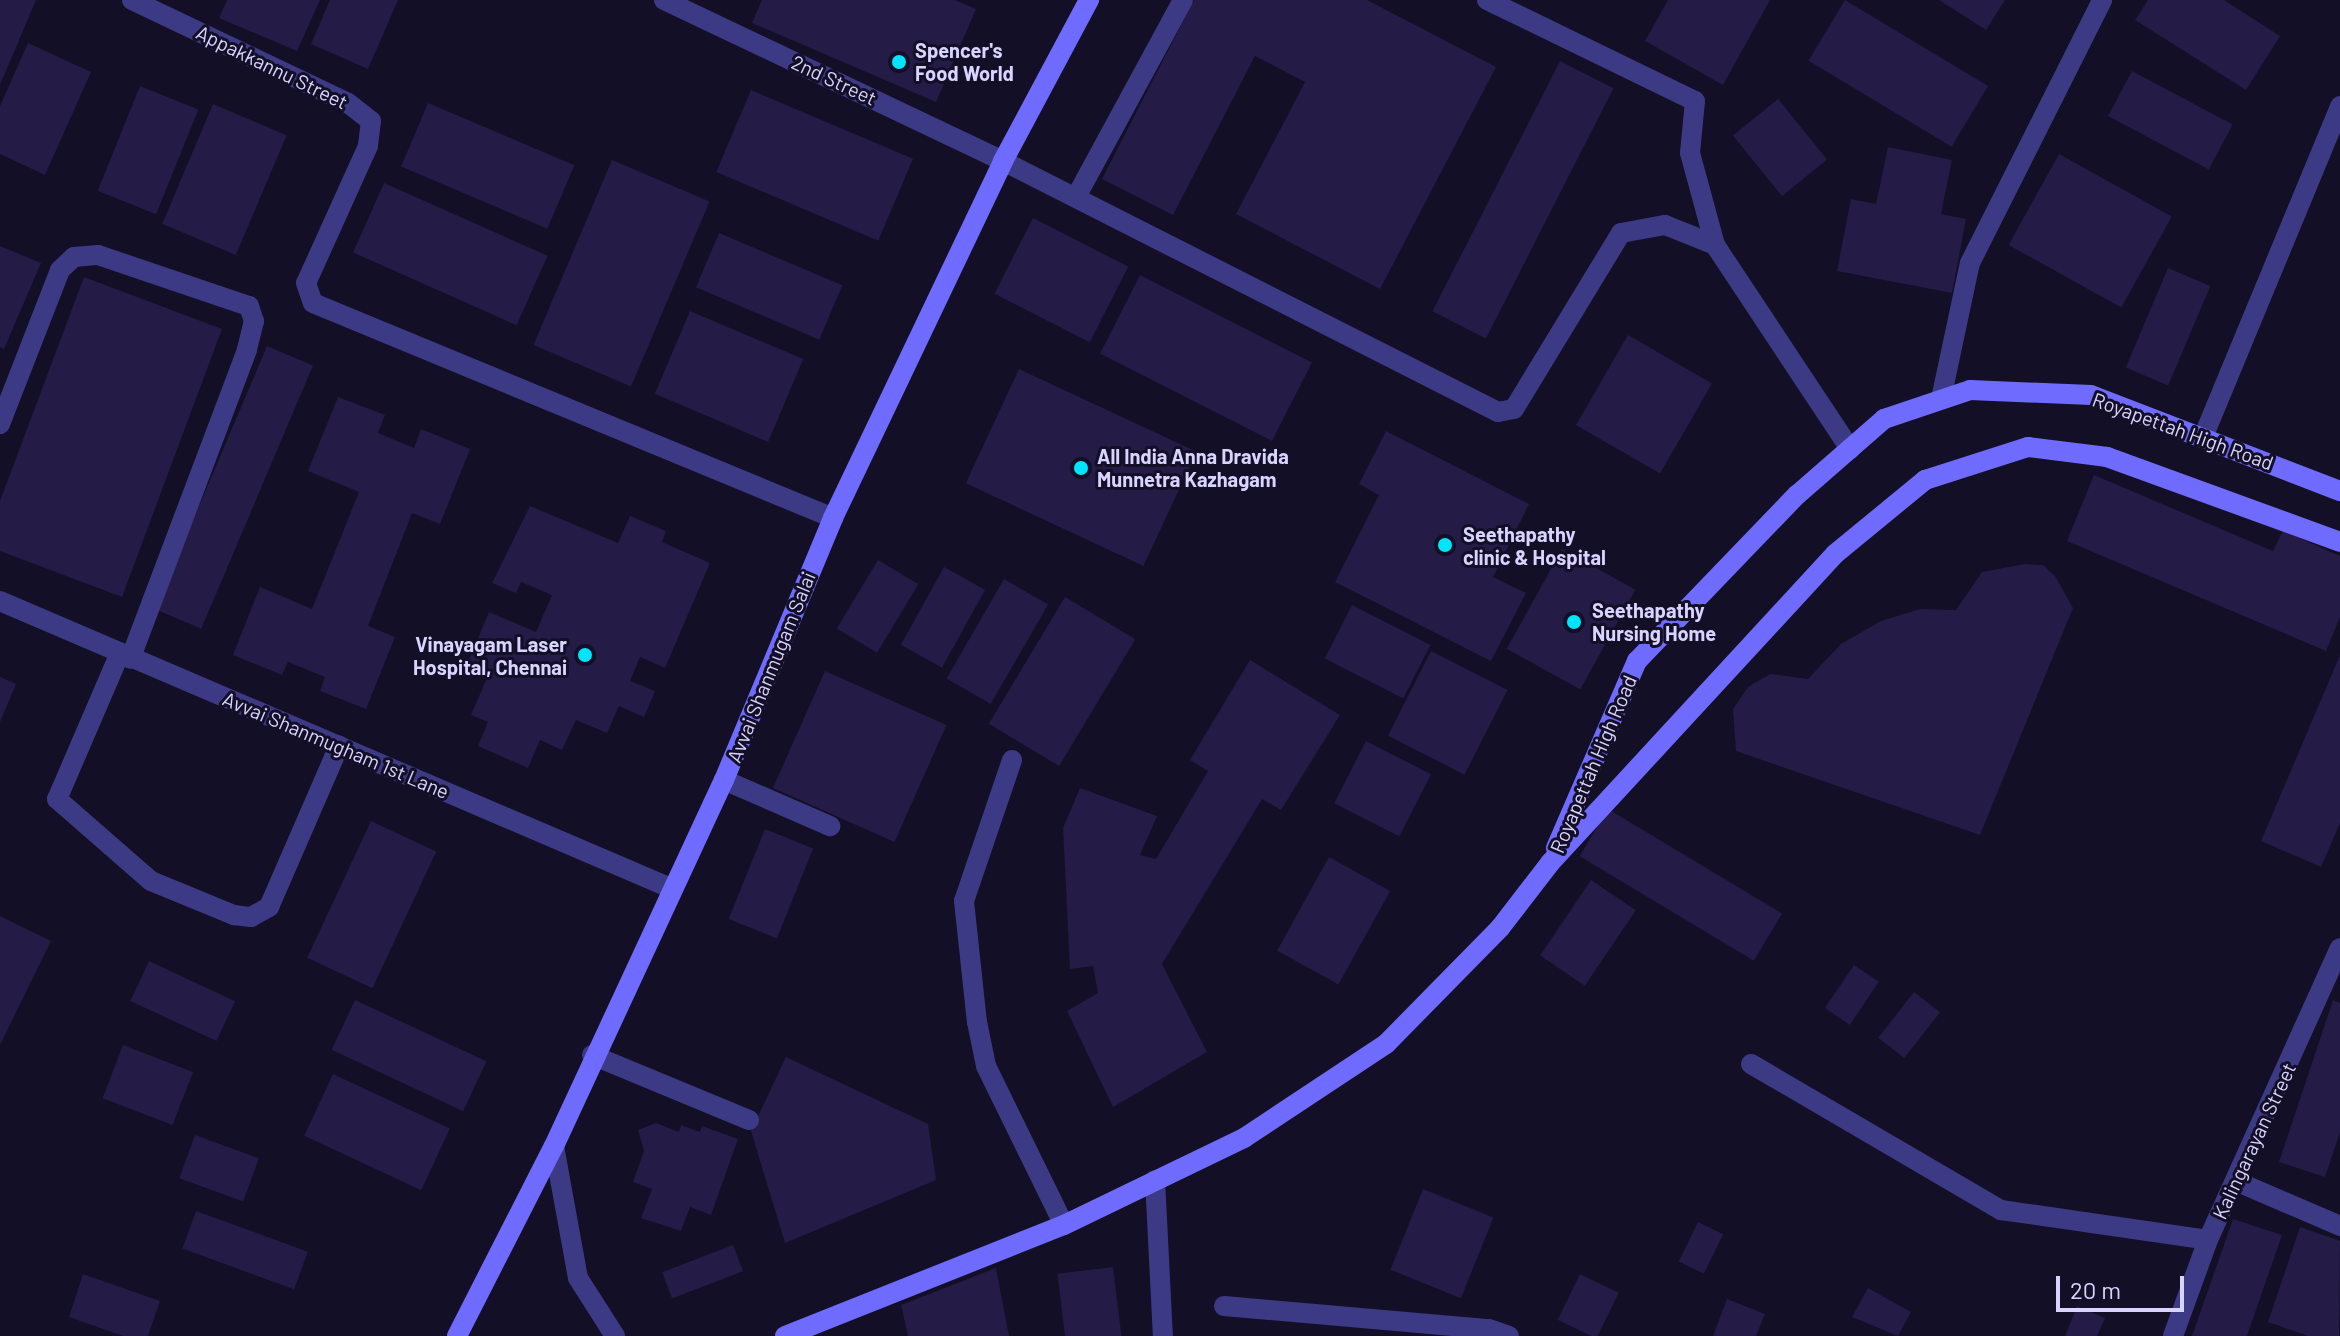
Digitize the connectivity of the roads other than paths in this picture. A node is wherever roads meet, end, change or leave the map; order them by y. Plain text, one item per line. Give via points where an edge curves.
1 (132, 0) edge
2 (664, 0) edge
3 (1089, 0) edge
4 (1183, 0) edge
5 (1487, 0) edge
6 (2102, 0) edge
7 (2340, 106) edge
8 (1003, 161) junction
9 (1076, 197) junction
10 (1715, 245) junction
11 (1941, 399) junction
12 (0, 424) edge
13 (2204, 435) junction
14 (1850, 449) junction
15 (2340, 491) edge
16 (833, 518) junction
17 (2340, 542) edge
18 (0, 601) edge
19 (125, 656) junction
20 (339, 746) junction
21 (1012, 760) dead end
22 (724, 780) junction
23 (830, 826) dead end
24 (1550, 863) junction
25 (673, 889) junction
26 (2340, 948) edge
27 (592, 1055) junction
28 (1751, 1064) dead end
29 (749, 1120) dead end
30 (554, 1146) junction
31 (1155, 1180) junction
32 (2238, 1182) junction
33 (1064, 1225) junction
34 (2340, 1226) edge
35 (2208, 1240) junction
36 (1224, 1306) dead end
37 (457, 1336) edge
38 (615, 1336) edge
39 (785, 1336) edge
40 (1163, 1336) edge
41 (1509, 1336) edge
42 (2173, 1336) edge

1 - 16 street, Appakkannu Street via 348,103 371,121 368,146 306,294 322,309
2 - 8 street, 2nd Street
3 - 8 main road, Avvai Shanmugam Salai
4 - 9 street
5 - 10 street via 1695,101 1690,153
6 - 11 street via 1970,263
7 - 13 street
8 - 9 street, 2nd Street
8 - 16 main road, Avvai Shanmugam Salai
9 - 10 street, 2nd Street via 1498,412 1514,409 1621,233 1665,225
10 - 14 street
11 - 13 main road, Royapettah High Road via 1970,390 2091,395
11 - 14 main road, Royapettah High Road via 1884,419
12 - 19 street via 60,270 74,257 98,255 249,306 254,321 247,350
13 - 15 main road, Royapettah High Road
14 - 24 main road, Royapettah High Road via 1797,495 1637,661
16 - 22 main road, Avvai Shanmugam Salai
17 - 24 main road, Royapettah High Road via 2107,457 2028,447 1925,480 1835,554
18 - 19 street, Avvai Shanmugham 1st Lane
19 - 20 street, Avvai Shanmugham 1st Lane
19 - 20 street via 57,799 68,815 96,828 151,881 234,915 251,917 269,907
20 - 25 street, Avvai Shanmugham 1st Lane
21 - 33 street via 964,901 977,1022 986,1066
22 - 23 street
22 - 25 main road, Avvai Shanmugam Salai
24 - 31 main road via 1500,928 1386,1044 1244,1138
25 - 27 main road, Avvai Shanmugam Salai
26 - 32 street, Kalingarayan Street
27 - 29 street
27 - 30 main road, Avvai Shanmugam Salai
28 - 35 street via 2001,1210
30 - 37 main road, Avvai Shanmugam Salai
30 - 38 street via 578,1278
31 - 33 main road
31 - 40 street
32 - 34 street
32 - 35 street, Kalingarayan Street
33 - 39 main road
35 - 42 street, Kalingarayan Street
36 - 41 street via 1489,1329

